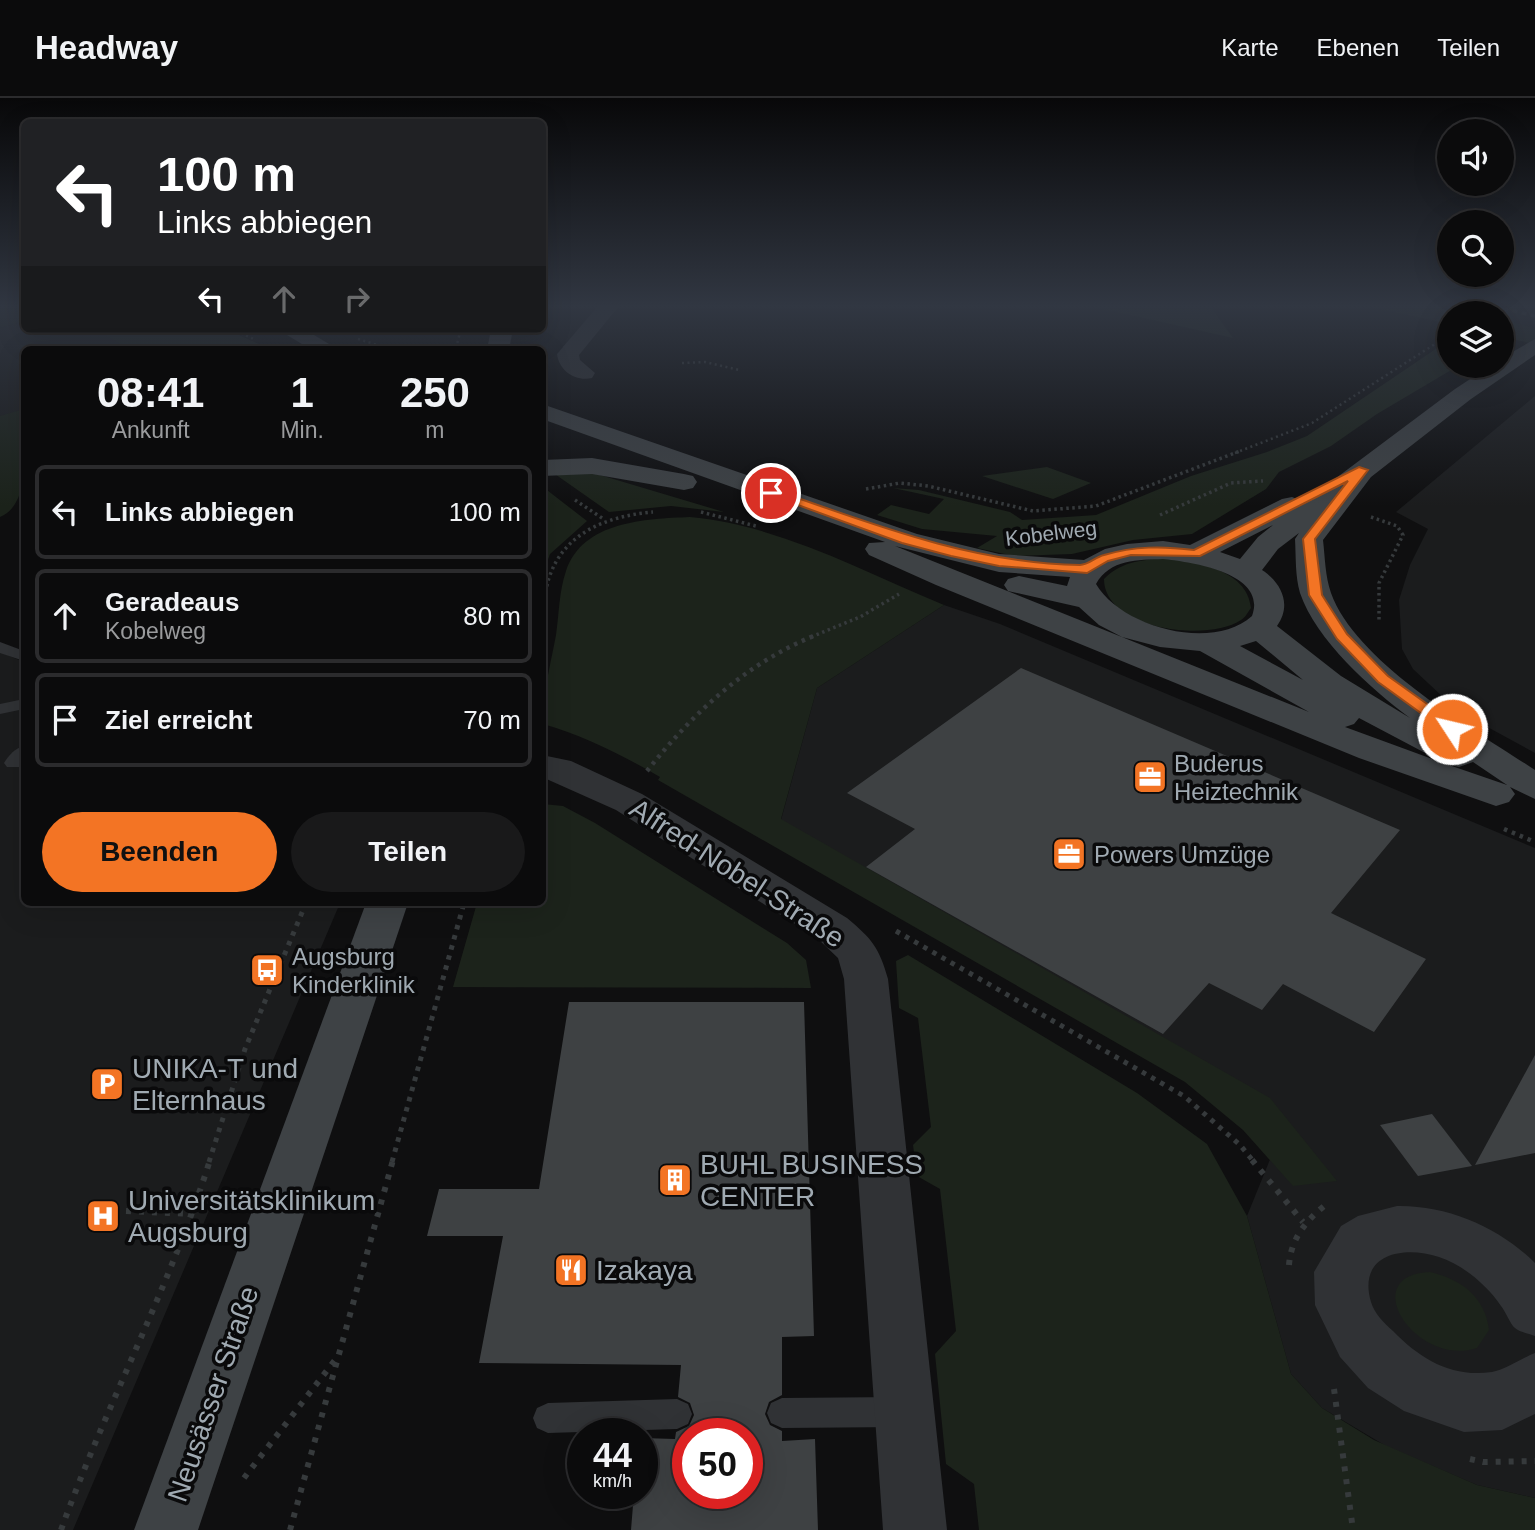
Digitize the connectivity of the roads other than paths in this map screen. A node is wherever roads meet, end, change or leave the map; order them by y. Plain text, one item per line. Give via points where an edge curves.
1 (1497, 373) edge
2 (546, 412) edge
3 (546, 438) edge
4 (546, 468) edge
5 (1363, 470) junction
6 (684, 482) junction
7 (879, 549) junction
8 (1195, 554) junction
9 (1244, 572) junction
10 (1086, 584) junction
11 (1259, 627) junction
12 (1207, 642) junction
13 (0, 647) edge
14 (21, 655) edge
15 (21, 705) edge
16 (0, 709) edge
17 (546, 767) edge
18 (1535, 788) edge
19 (1496, 794) junction
20 (1535, 806) edge
21 (386, 906) edge
22 (1535, 1310) edge
23 (1535, 1381) edge
24 (905, 1412) junction
25 (782, 1413) dead end
26 (677, 1415) dead end
27 (548, 1418) dead end
28 (166, 1530) edge
29 (915, 1530) edge

1 - 5 main road
2 - 10 main road, Kobelweg via 907,540
3 - 6 main road, Kobelweg
4 - 6 main road via 592,466
5 - 8 main road
5 - 9 main road via 1268,543
5 - 18 main road via 1309,539 1316,595 1342,636 1383,679
6 - 7 main road, Kobelweg
7 - 10 main road, Kobelweg via 1032,589
7 - 19 main road via 1372,750
8 - 9 main road
8 - 10 main road via 1131,551 1104,558
9 - 11 main road via 1264,588 1271,602 1268,617
10 - 12 main road via 1109,620 1147,635
11 - 12 main road via 1237,637
11 - 18 main road via 1298,663 1348,698 1407,732
12 - 19 main road via 1379,738
13 - 14 lane
15 - 16 lane
17 - 24 street, Alfred-Nobel-Straße via 628,802 832,928 858,951 866,979
19 - 20 main road
21 - 28 main road, Neusässer Straße
22 - 23 street via 1513,1278 1488,1257 1465,1244 1418,1229 1390,1229 1366,1238 1349,1252 1341,1272 1342,1298 1351,1324 1371,1352 1398,1376 1430,1394 1496,1404 1522,1394
24 - 25 lane
24 - 29 street, Alfred-Nobel-Straße
26 - 27 lane

